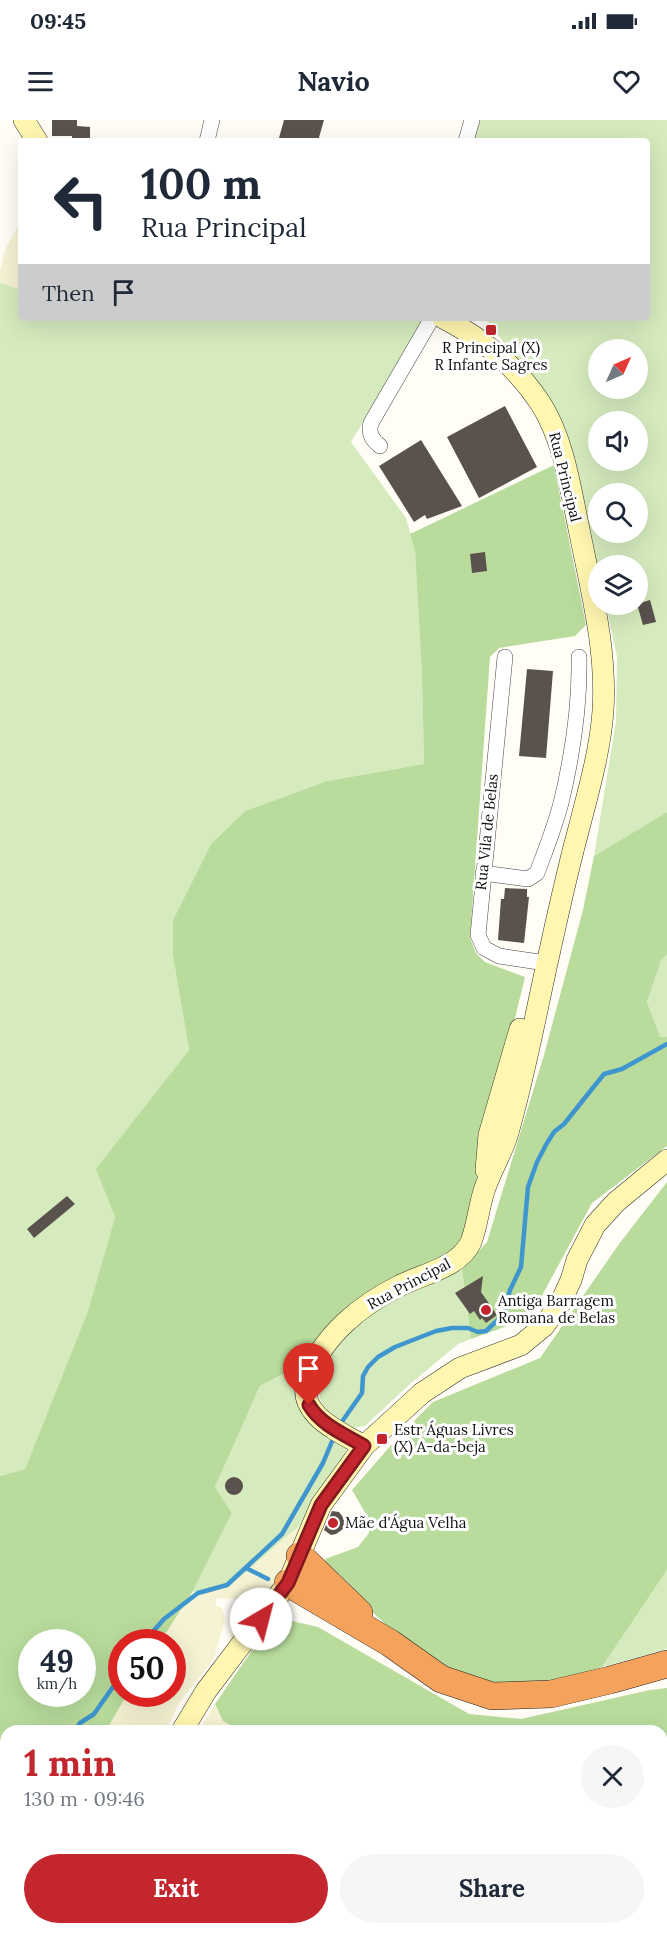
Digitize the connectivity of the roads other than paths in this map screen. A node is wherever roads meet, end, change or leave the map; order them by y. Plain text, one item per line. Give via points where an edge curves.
1 (24, 120) edge
2 (212, 120) edge
3 (472, 120) edge
4 (35, 138) edge
5 (208, 138) edge
6 (467, 138) edge
7 (430, 321) edge
8 (454, 321) edge
9 (469, 325) edge
10 (380, 446) dead end
11 (505, 657) dead end
12 (579, 657) dead end
13 (483, 873) junction
14 (562, 894) junction
15 (539, 962) junction
16 (667, 1160) edge
17 (485, 1187) junction
18 (364, 1446) junction
19 (300, 1556) junction
20 (288, 1583) junction
21 (390, 1643) junction
22 (667, 1664) edge
23 (186, 1725) edge

1 - 4 street
2 - 5 street
3 - 6 street
7 - 10 street via 371,423 371,435
8 - 9 street, Rua Principal
9 - 14 street, Rua Principal via 514,369 550,420 566,470 603,654 603,712 595,766
11 - 13 street, Rua Vila de Belas
12 - 13 street via 577,718 562,800 537,873 528,879
13 - 15 street, Rua Vila de Belas via 478,935 484,948 499,956
14 - 15 street, Rua Principal
14 - 17 street, Rua Principal via 520,1088 506,1140
15 - 17 street, Rua Principal via 489,1135
16 - 18 street via 595,1225 560,1304 544,1326 521,1345 460,1368 422,1393
17 - 18 street, Rua Principal via 470,1243 462,1254 358,1311 336,1332 309,1373 306,1395 315,1415
18 - 19 street via 321,1505
19 - 20 street
19 - 21 highway
20 - 21 highway
20 - 23 street via 206,1691
21 - 22 highway via 441,1679 492,1696 551,1695

